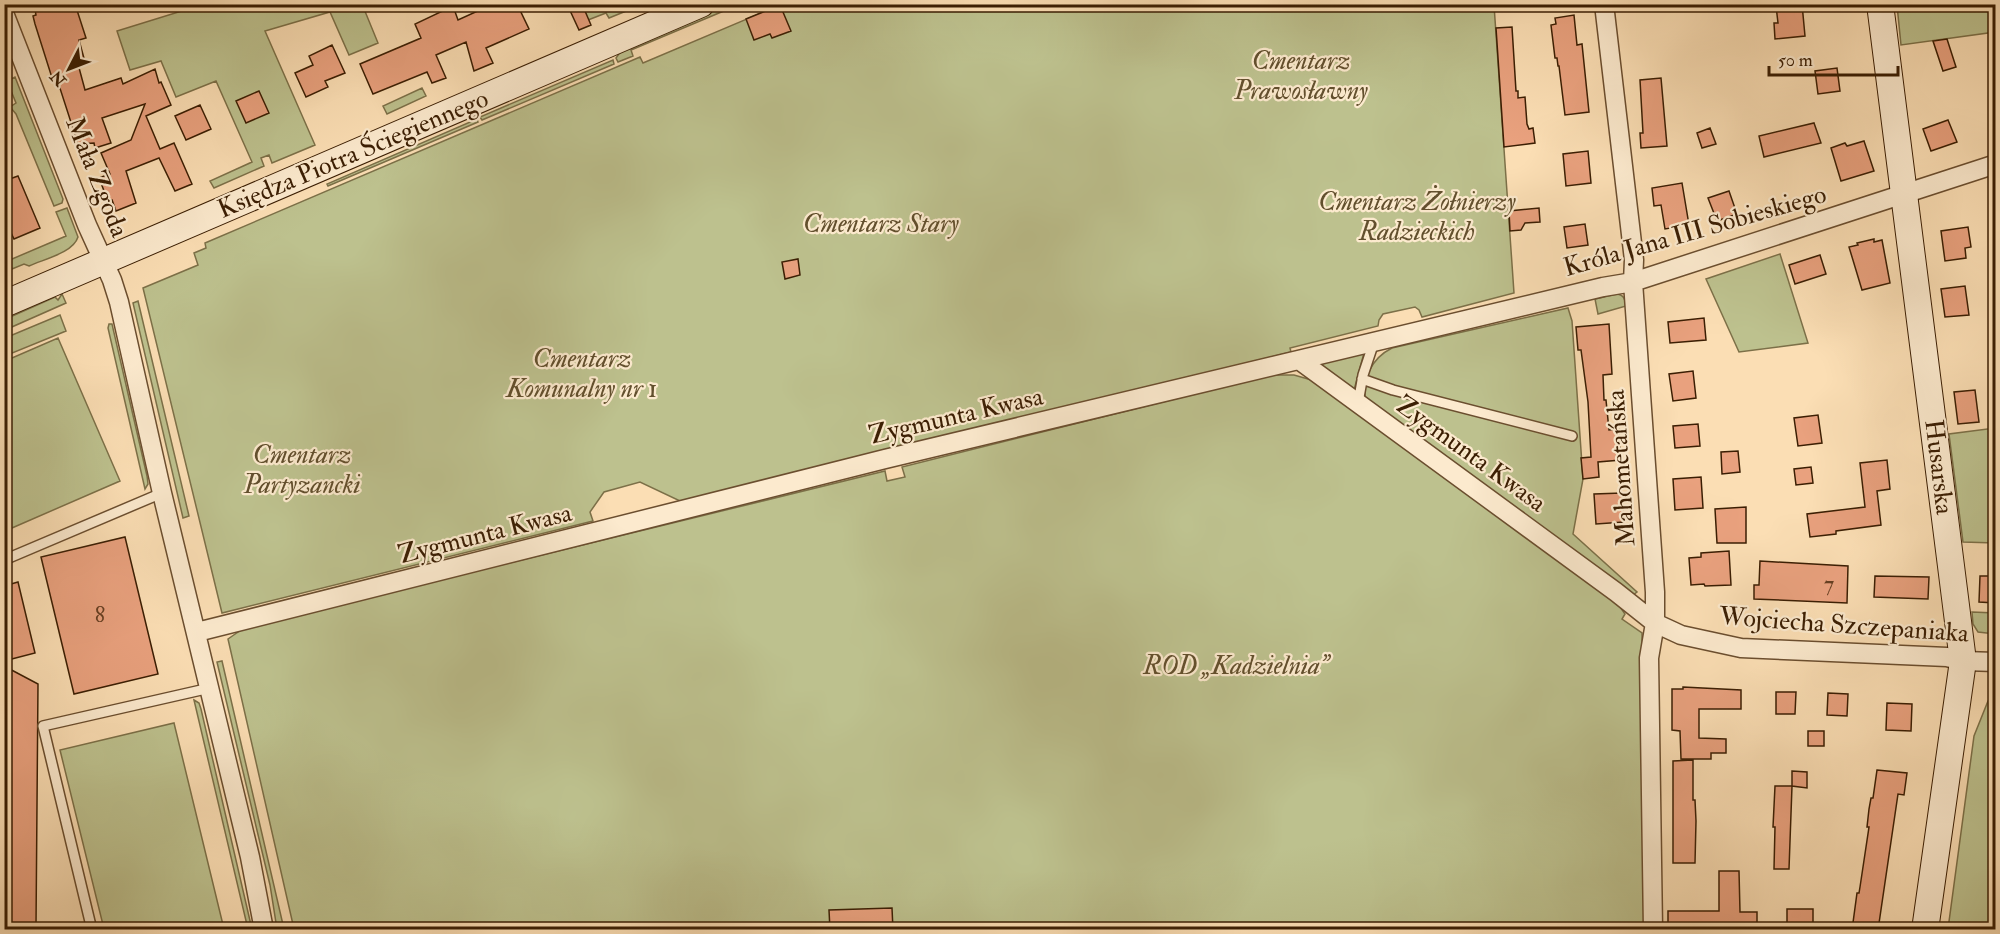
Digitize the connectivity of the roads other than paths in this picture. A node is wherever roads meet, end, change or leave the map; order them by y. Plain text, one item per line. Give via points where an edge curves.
1 (701, 4) edge
2 (1604, 4) edge
3 (1880, 4) edge
4 (4, 13) edge
5 (1995, 164) edge
6 (1904, 194) junction
7 (104, 260) junction
8 (1633, 282) junction
9 (4, 304) edge
10 (1374, 342) junction
11 (1299, 360) junction
12 (1362, 379) junction
13 (1358, 403) junction
14 (1572, 436) dead end
15 (162, 493) junction
16 (4, 560) edge
17 (1655, 623) junction
18 (197, 632) junction
19 (1963, 661) junction
20 (1995, 662) edge
21 (210, 688) junction
22 (92, 930) edge
23 (264, 930) edge
24 (1653, 930) edge
25 (1925, 930) edge

1 - 7 main road, Księdza Piotra Ściegiennego
2 - 8 street, Mahometańska via 1634,260
3 - 6 main road, Husarska
4 - 7 street, Mała Zgoda
5 - 6 street, Króla Jana III Sobieskiego
6 - 8 street, Króla Jana III Sobieskiego
6 - 19 main road, Husarska
7 - 9 main road, Księdza Piotra Ściegiennego
7 - 15 street, Mała Zgoda via 119,302
8 - 10 street, Króla Jana III Sobieskiego
8 - 17 street, Mahometańska
10 - 11 street, Króla Jana III Sobieskiego
10 - 12 lane
11 - 13 street, Zygmunta Kwasa
11 - 18 street, Zygmunta Kwasa via 897,456
12 - 13 lane
12 - 14 lane
13 - 17 street, Zygmunta Kwasa
15 - 16 lane
15 - 18 street, Mała Zgoda
17 - 19 street, Wojciecha Szczepaniaka via 1681,635 1741,648 1947,657
17 - 24 street, Mahometańska via 1649,658
18 - 21 street, Mała Zgoda
19 - 20 street, Wojciecha Szczepaniaka
19 - 25 main road, Husarska
21 - 22 lane via 43,726
21 - 23 street, Mała Zgoda

